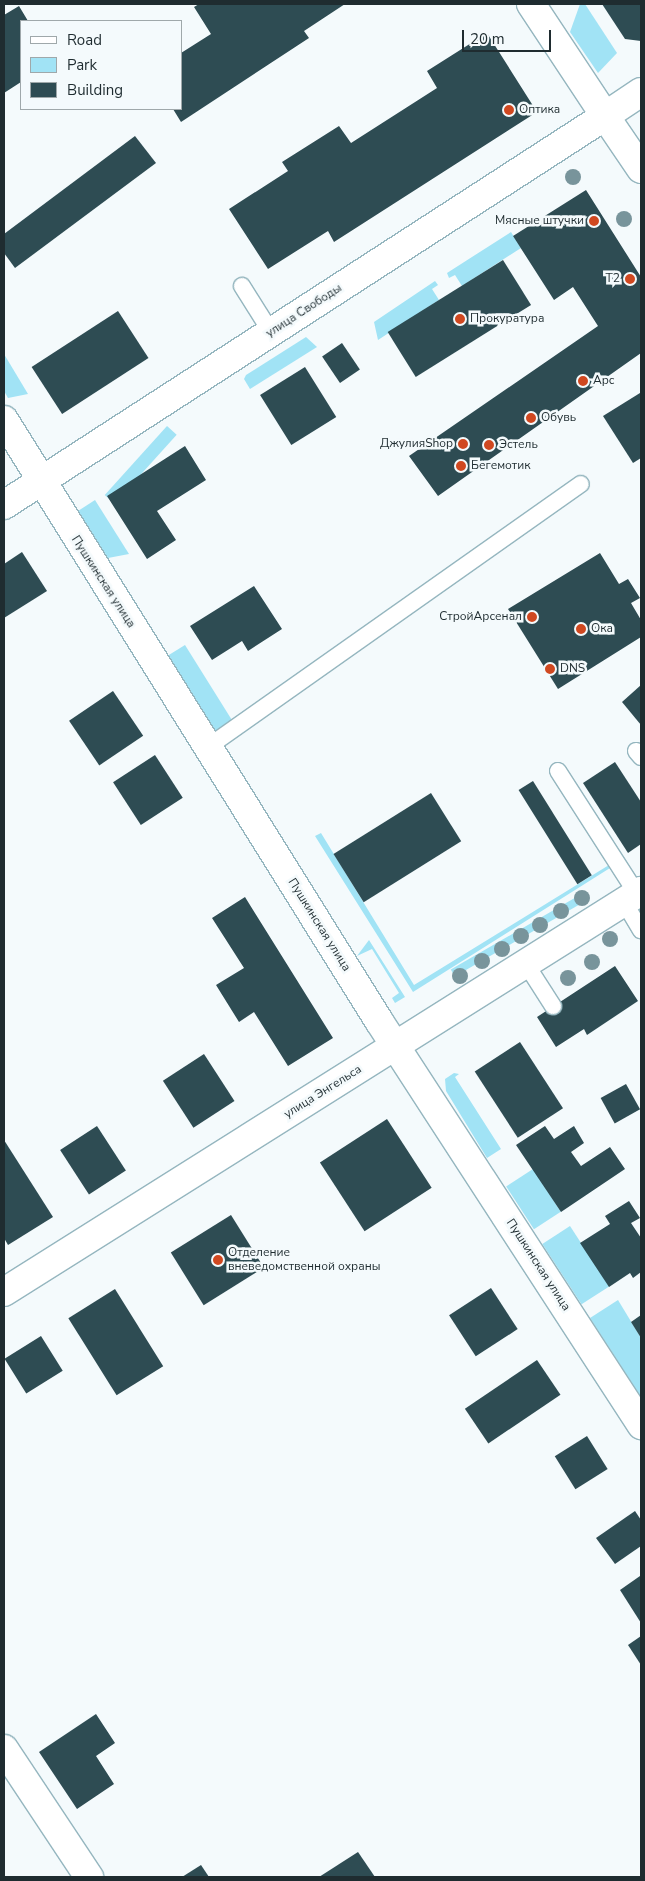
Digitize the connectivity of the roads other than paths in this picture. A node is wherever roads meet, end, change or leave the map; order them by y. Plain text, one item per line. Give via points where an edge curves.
1 (531, 4) edge
2 (641, 92) edge
3 (604, 116) junction
4 (641, 169) edge
5 (242, 286) dead end
6 (271, 332) junction
7 (4, 420) edge
8 (41, 480) junction
9 (581, 484) dead end
10 (4, 505) edge
11 (208, 747) junction
12 (558, 771) dead end
13 (634, 896) edge
14 (641, 930) edge
15 (526, 964) junction
16 (553, 1006) dead end
17 (396, 1046) junction
18 (4, 1292) edge
19 (641, 1425) edge
20 (4, 1749) edge
21 (89, 1877) edge

1 - 3 street
2 - 3 street, улица Свободы
3 - 4 street
3 - 6 street, улица Свободы
5 - 6 lane
6 - 8 street, улица Свободы
7 - 8 street, Пушкинская улица
8 - 10 street, улица Свободы
8 - 11 street, Пушкинская улица
9 - 11 lane
11 - 17 street, Пушкинская улица
12 - 13 lane
13 - 14 lane
13 - 15 street, улица Энгельса
15 - 16 lane
15 - 17 street, улица Энгельса
17 - 18 street, улица Энгельса
17 - 19 street, Пушкинская улица
20 - 21 street

